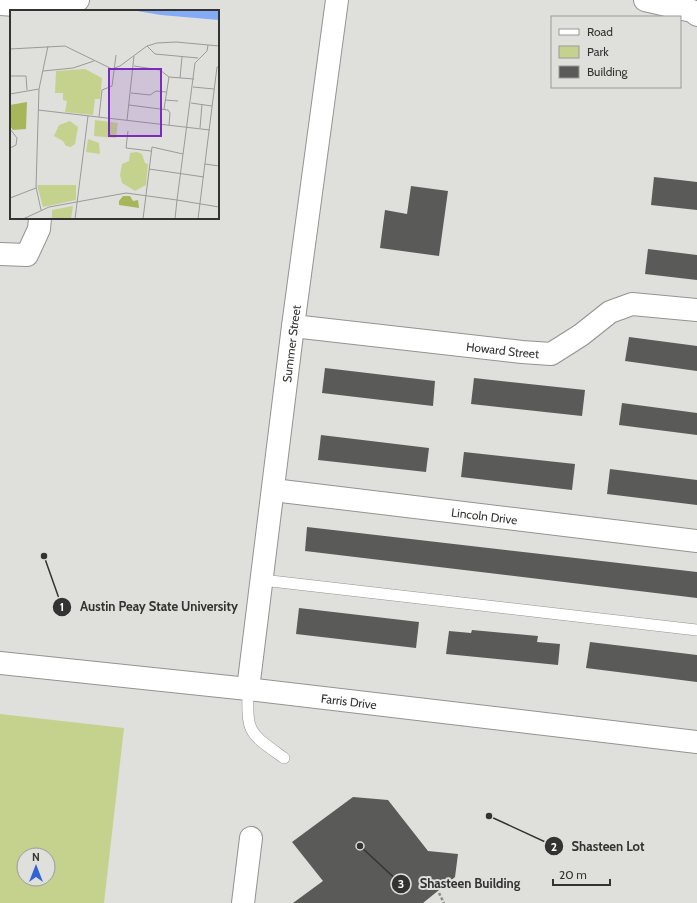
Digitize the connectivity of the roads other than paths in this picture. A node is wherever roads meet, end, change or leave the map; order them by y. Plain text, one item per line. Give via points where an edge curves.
1 (337, 0) edge
2 (645, 0) edge
3 (0, 4) edge
4 (69, 4) edge
5 (697, 14) edge
6 (40, 219) edge
7 (0, 254) edge
8 (697, 310) edge
9 (293, 326) junction
10 (273, 490) junction
11 (697, 541) edge
12 (262, 580) junction
13 (697, 630) edge
14 (0, 663) edge
15 (248, 689) junction
16 (697, 742) edge
17 (284, 758) dead end
18 (251, 838) dead end
19 (243, 903) edge

1 - 9 main road, Summer Street
2 - 5 main road
3 - 4 main road
6 - 7 main road via 39,229 27,255
8 - 9 main road, Howard Street via 632,304 610,312 582,335 551,354
9 - 10 main road, Summer Street
10 - 11 main road, Lincoln Drive
10 - 12 main road, Summer Street
12 - 13 lane
12 - 15 main road, Summer Street
14 - 15 main road, Farris Drive
15 - 16 main road, Farris Drive
15 - 17 lane via 247,720 255,737
18 - 19 main road

